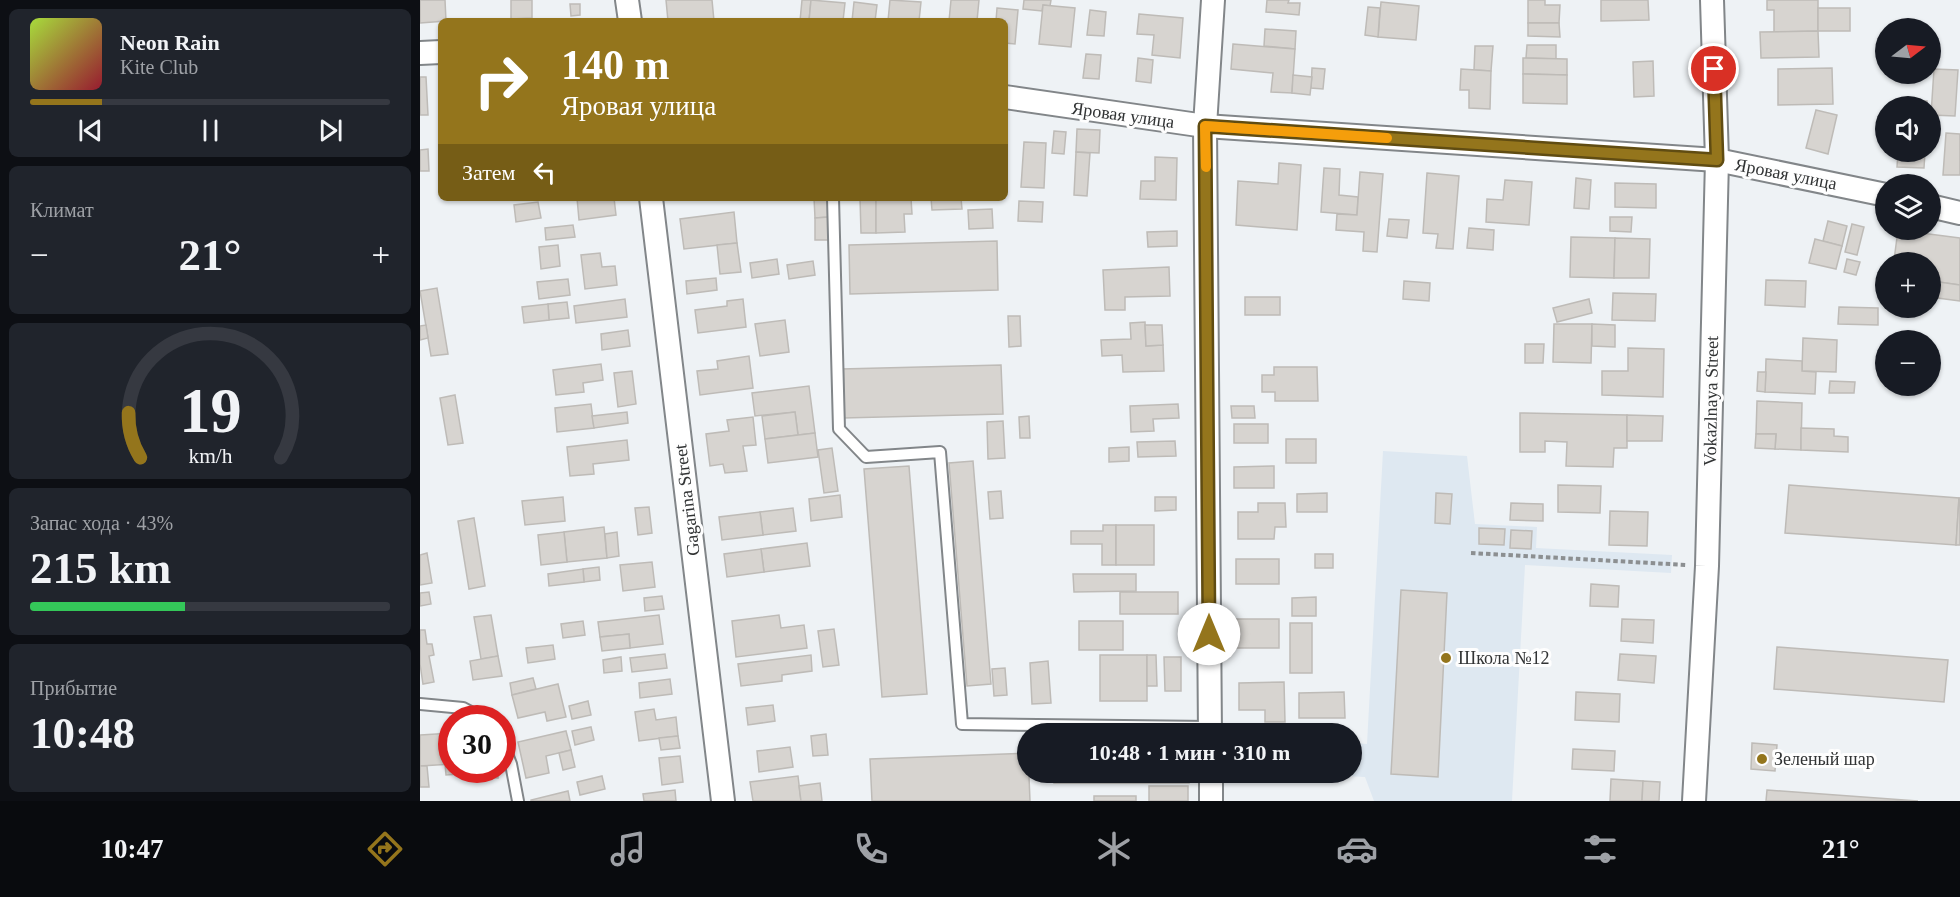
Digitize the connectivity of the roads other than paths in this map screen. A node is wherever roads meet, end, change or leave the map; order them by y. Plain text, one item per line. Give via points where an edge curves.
1 (627, 0) edge
2 (1213, 0) edge
3 (1712, 0) edge
4 (630, 18) edge
5 (438, 52) edge
6 (420, 53) edge
7 (1008, 97) edge
8 (1205, 126) junction
9 (1717, 160) junction
10 (1875, 193) edge
11 (651, 201) edge
12 (833, 201) edge
13 (1941, 209) edge
14 (1960, 213) edge
15 (420, 704) edge
16 (438, 706) edge
17 (1210, 723) edge
18 (1017, 725) edge
19 (515, 783) edge
20 (1210, 783) edge
21 (518, 801) edge
22 (723, 801) edge
23 (1211, 801) edge
24 (1694, 801) edge

1 - 4 street
2 - 8 street
3 - 9 street, Vokazlnaya Street
5 - 6 street
7 - 8 street, Яровая улица
8 - 9 street, Яровая улица
8 - 17 street
9 - 10 street, Яровая улица
9 - 24 street, Vokazlnaya Street via 1707,566
11 - 22 street, Gagarina Street
12 - 18 lane via 839,429 866,457 940,452 962,724
13 - 14 street
15 - 16 lane
19 - 21 lane
20 - 23 street

